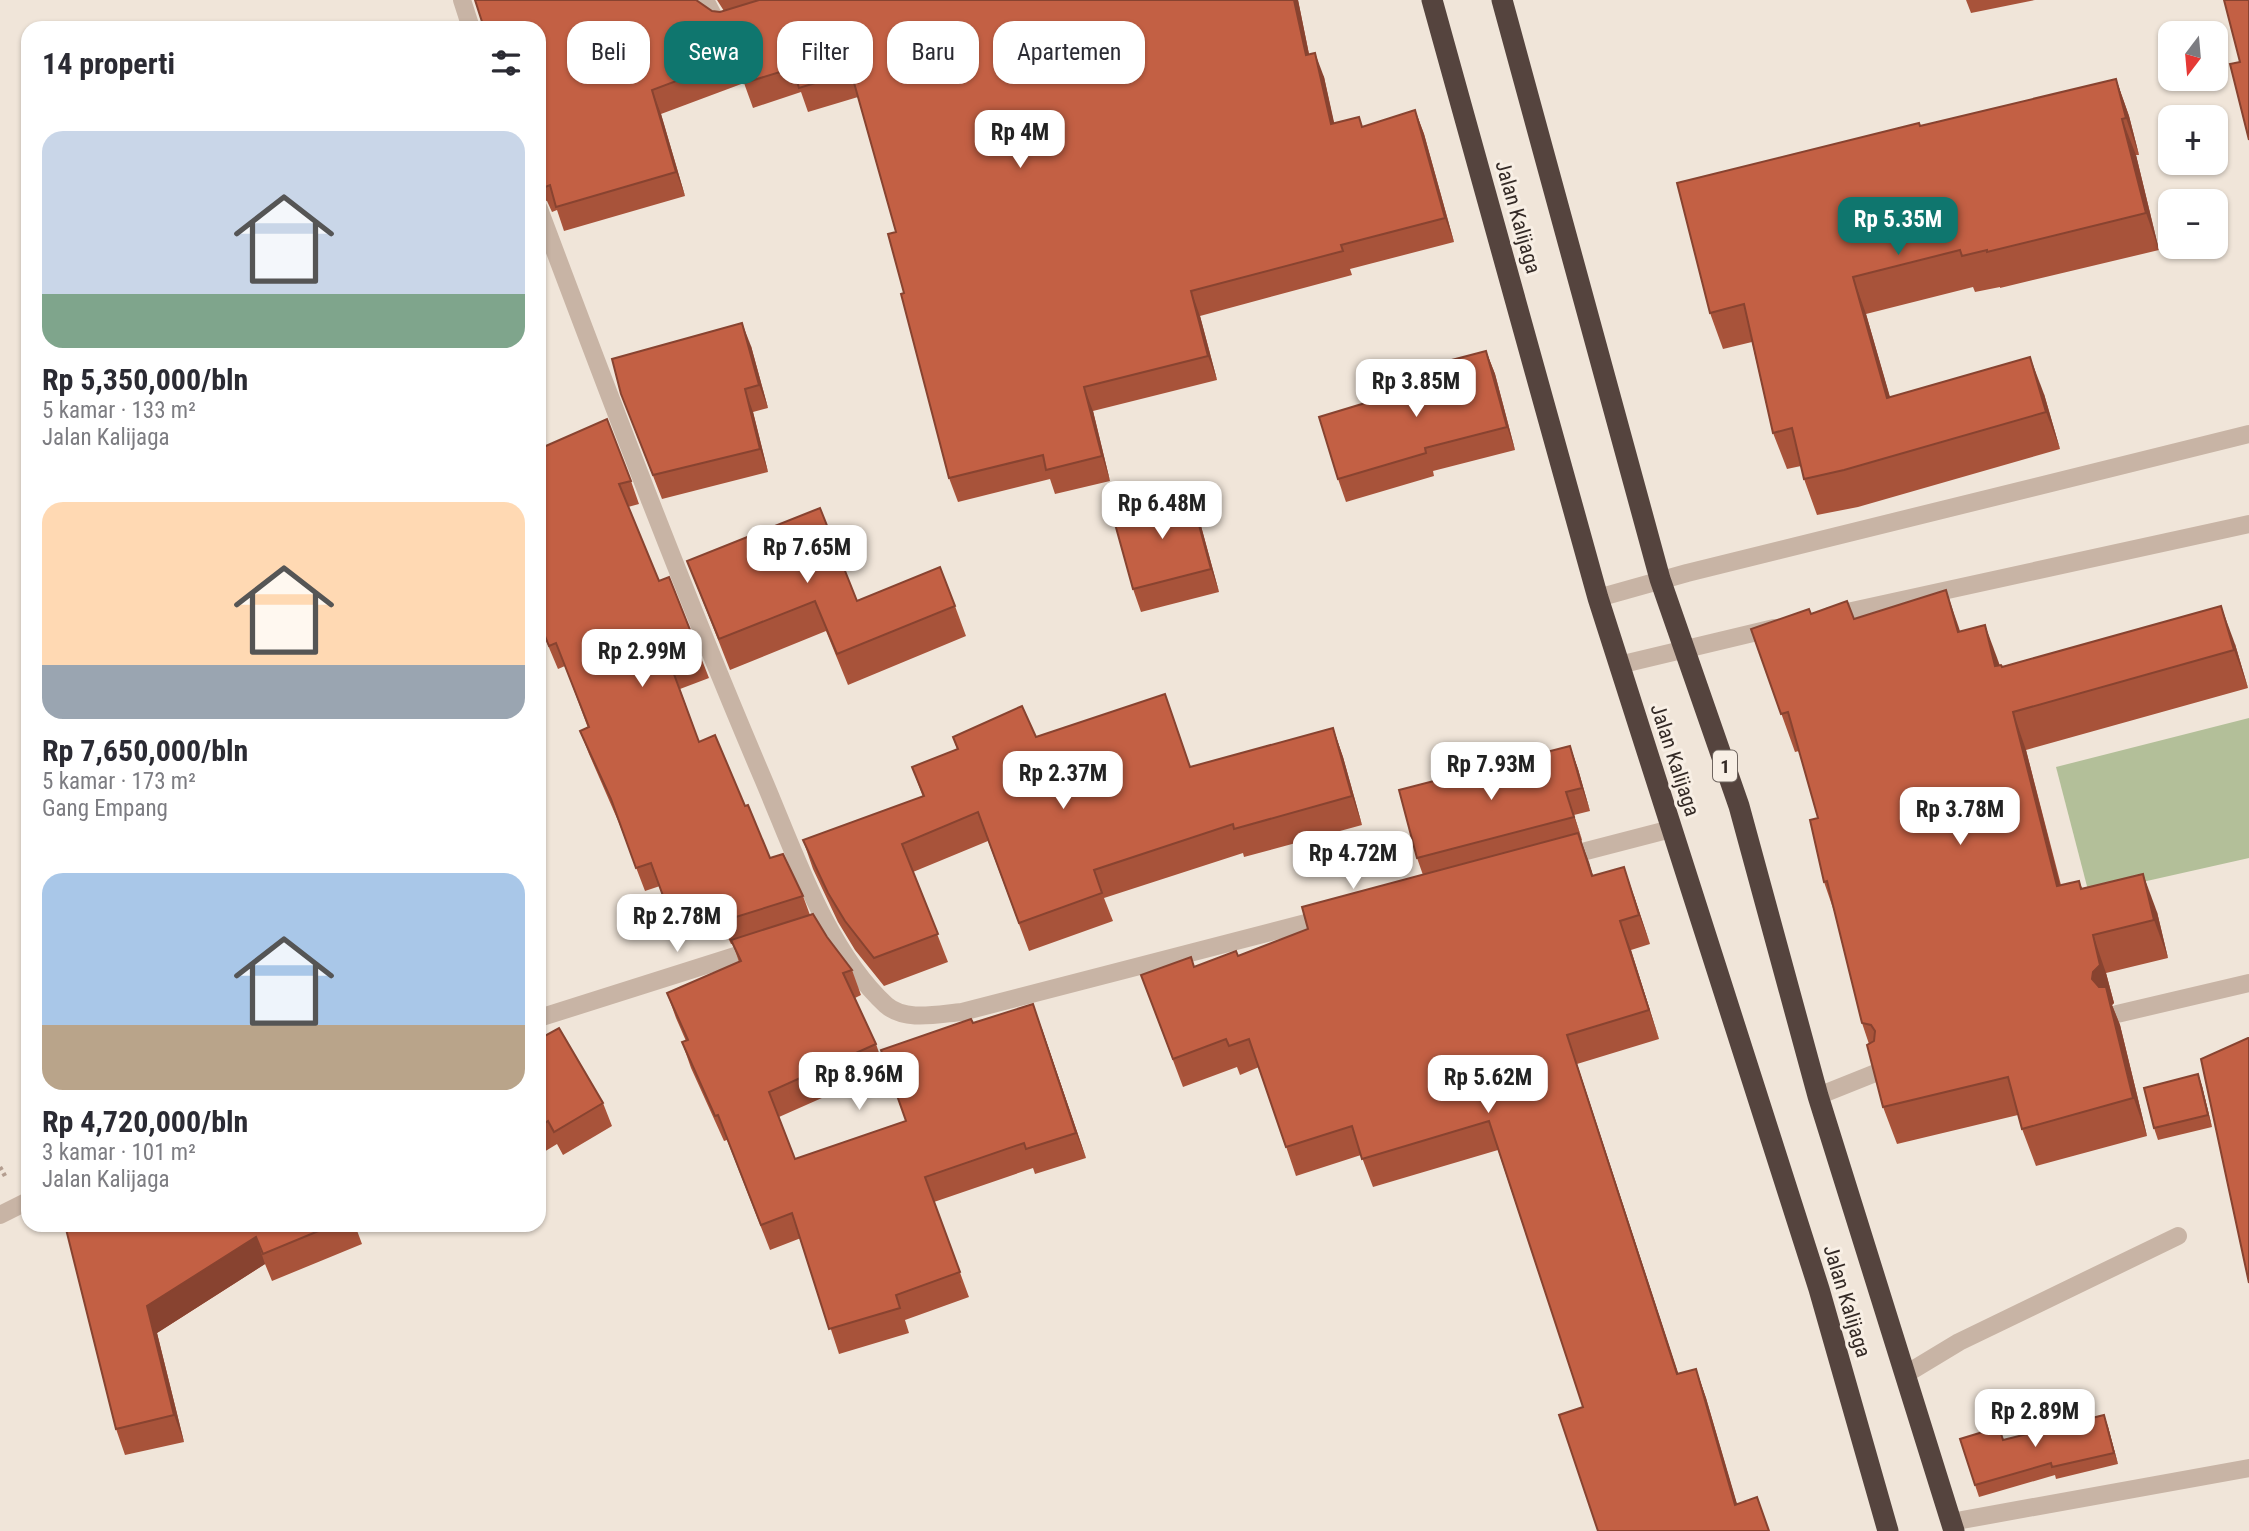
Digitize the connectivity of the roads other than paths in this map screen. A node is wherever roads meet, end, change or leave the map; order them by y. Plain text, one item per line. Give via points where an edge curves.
1 (462, 0) edge
2 (705, 0) edge
3 (1432, 0) edge
4 (1502, 0) edge
5 (743, 20) edge
6 (469, 21) edge
7 (546, 227) edge
8 (2249, 434) edge
9 (2249, 524) edge
10 (1660, 579) junction
11 (1598, 598) junction
12 (1816, 619) edge
13 (1789, 625) edge
14 (1684, 648) junction
15 (1619, 665) junction
16 (1671, 829) junction
17 (1551, 860) edge
18 (1351, 911) edge
19 (774, 943) edge
20 (2249, 983) edge
21 (2117, 1014) dead end
22 (546, 1016) edge
23 (1878, 1072) edge
24 (1818, 1097) junction
25 (21, 1205) edge
26 (0, 1214) edge
27 (2179, 1236) dead end
28 (1906, 1374) junction
29 (2249, 1468) edge
30 (1952, 1526) edge
31 (1888, 1531) edge

1 - 6 street
2 - 5 street via 721,23
3 - 11 highway, Jalan Kalijaga
4 - 10 highway, Jalan Kalijaga / 1
7 - 18 street via 820,928 887,1006 907,1016 974,1010
8 - 10 street
9 - 12 street
10 - 11 street
10 - 14 highway, Jalan Kalijaga / 1
11 - 15 highway, Jalan Kalijaga
13 - 14 street
14 - 15 street
14 - 24 highway, Jalan Kalijaga / 1 via 1739,806
15 - 16 highway, Jalan Kalijaga
16 - 17 street
16 - 31 highway, Jalan Kalijaga via 1819,1289
19 - 22 street
20 - 21 street
23 - 24 street
24 - 28 highway, Jalan Kalijaga / 1
25 - 26 street
27 - 28 street via 1959,1342
28 - 30 highway, Jalan Kalijaga / 1
29 - 30 street

